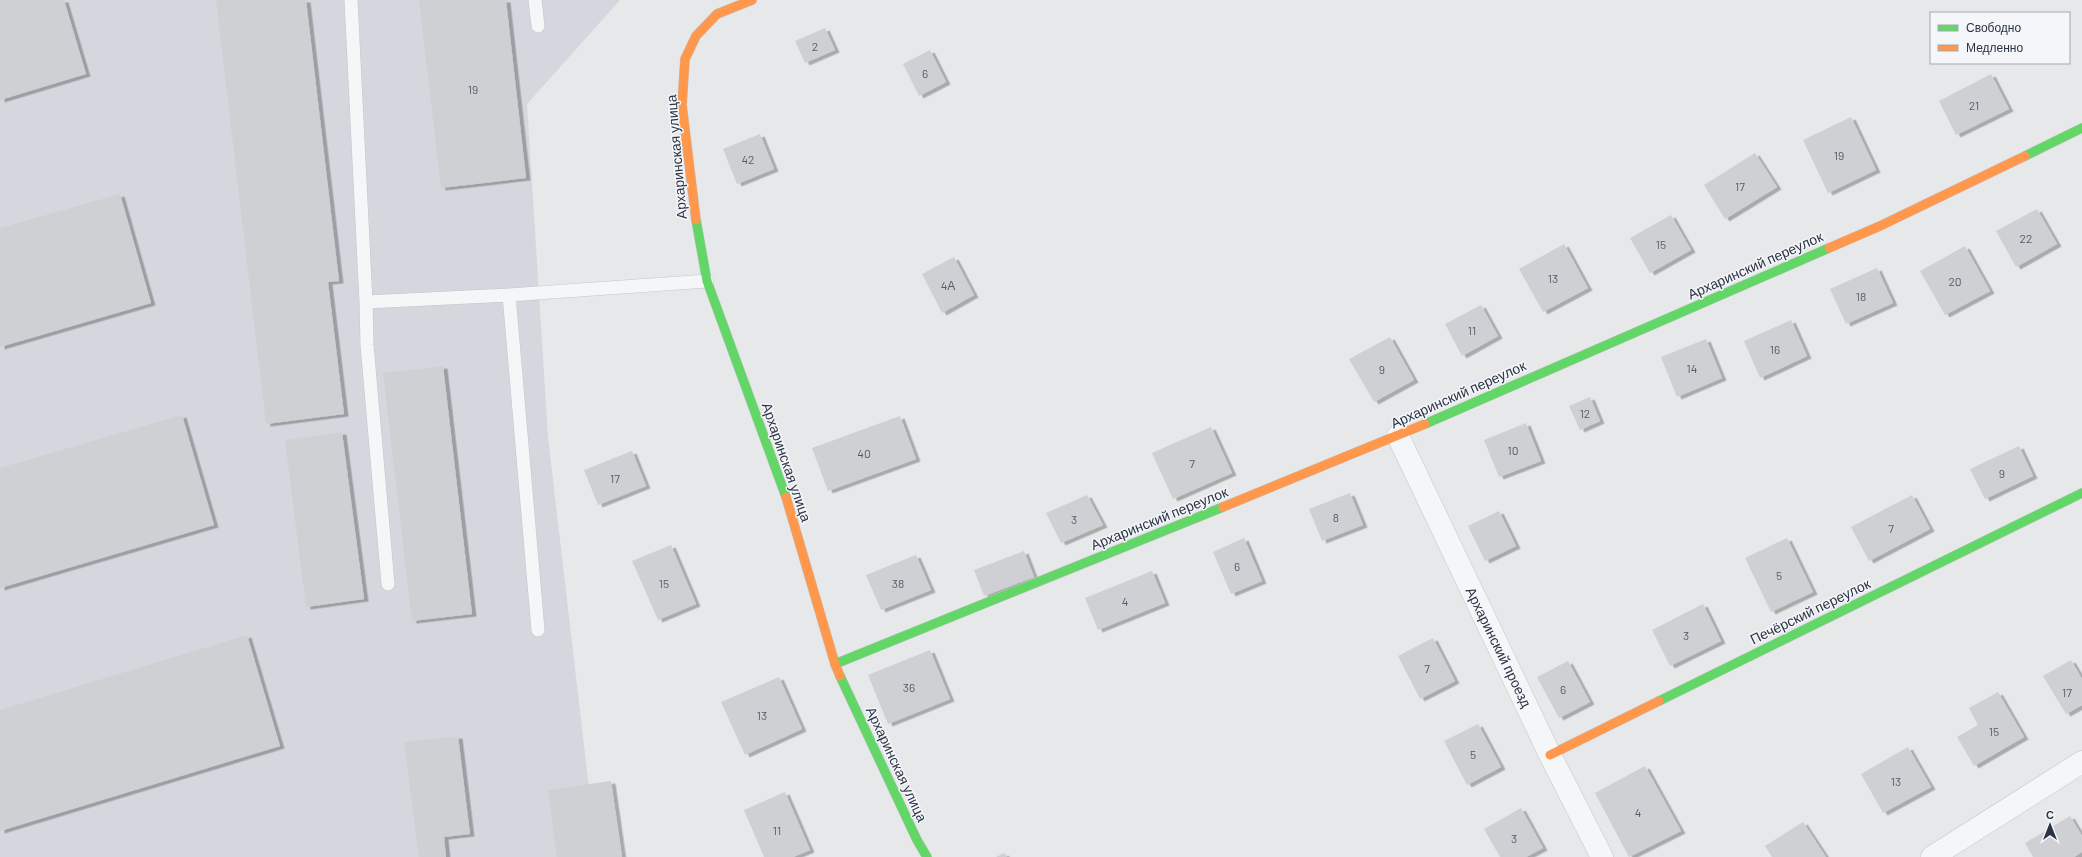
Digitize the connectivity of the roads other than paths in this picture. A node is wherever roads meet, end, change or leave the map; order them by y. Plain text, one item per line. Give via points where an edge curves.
1 (351, 0) edge
2 (535, 0) edge
3 (752, 0) edge
4 (538, 26) dead end
5 (2082, 128) edge
6 (707, 281) junction
7 (509, 295) junction
8 (366, 302) junction
9 (1398, 436) junction
10 (2082, 493) edge
11 (388, 584) dead end
12 (538, 630) dead end
13 (835, 664) junction
14 (1550, 754) junction
15 (2082, 762) edge
16 (927, 857) edge
17 (1602, 857) edge
18 (1932, 857) edge

1 - 8 lane
2 - 4 lane
3 - 6 street, Архаринская улица via 717,14 696,36 685,59 682,105 694,210
5 - 9 street, Архаринский переулок via 1880,226
6 - 7 lane
6 - 13 street, Архаринская улица via 787,498
7 - 8 lane
7 - 12 lane
8 - 11 lane via 367,345
9 - 13 street, Архаринский переулок
9 - 14 street, Архаринский проезд
10 - 14 street, Печёрский переулок
13 - 16 street, Архаринская улица
14 - 17 street, Архаринский проезд
15 - 18 street

